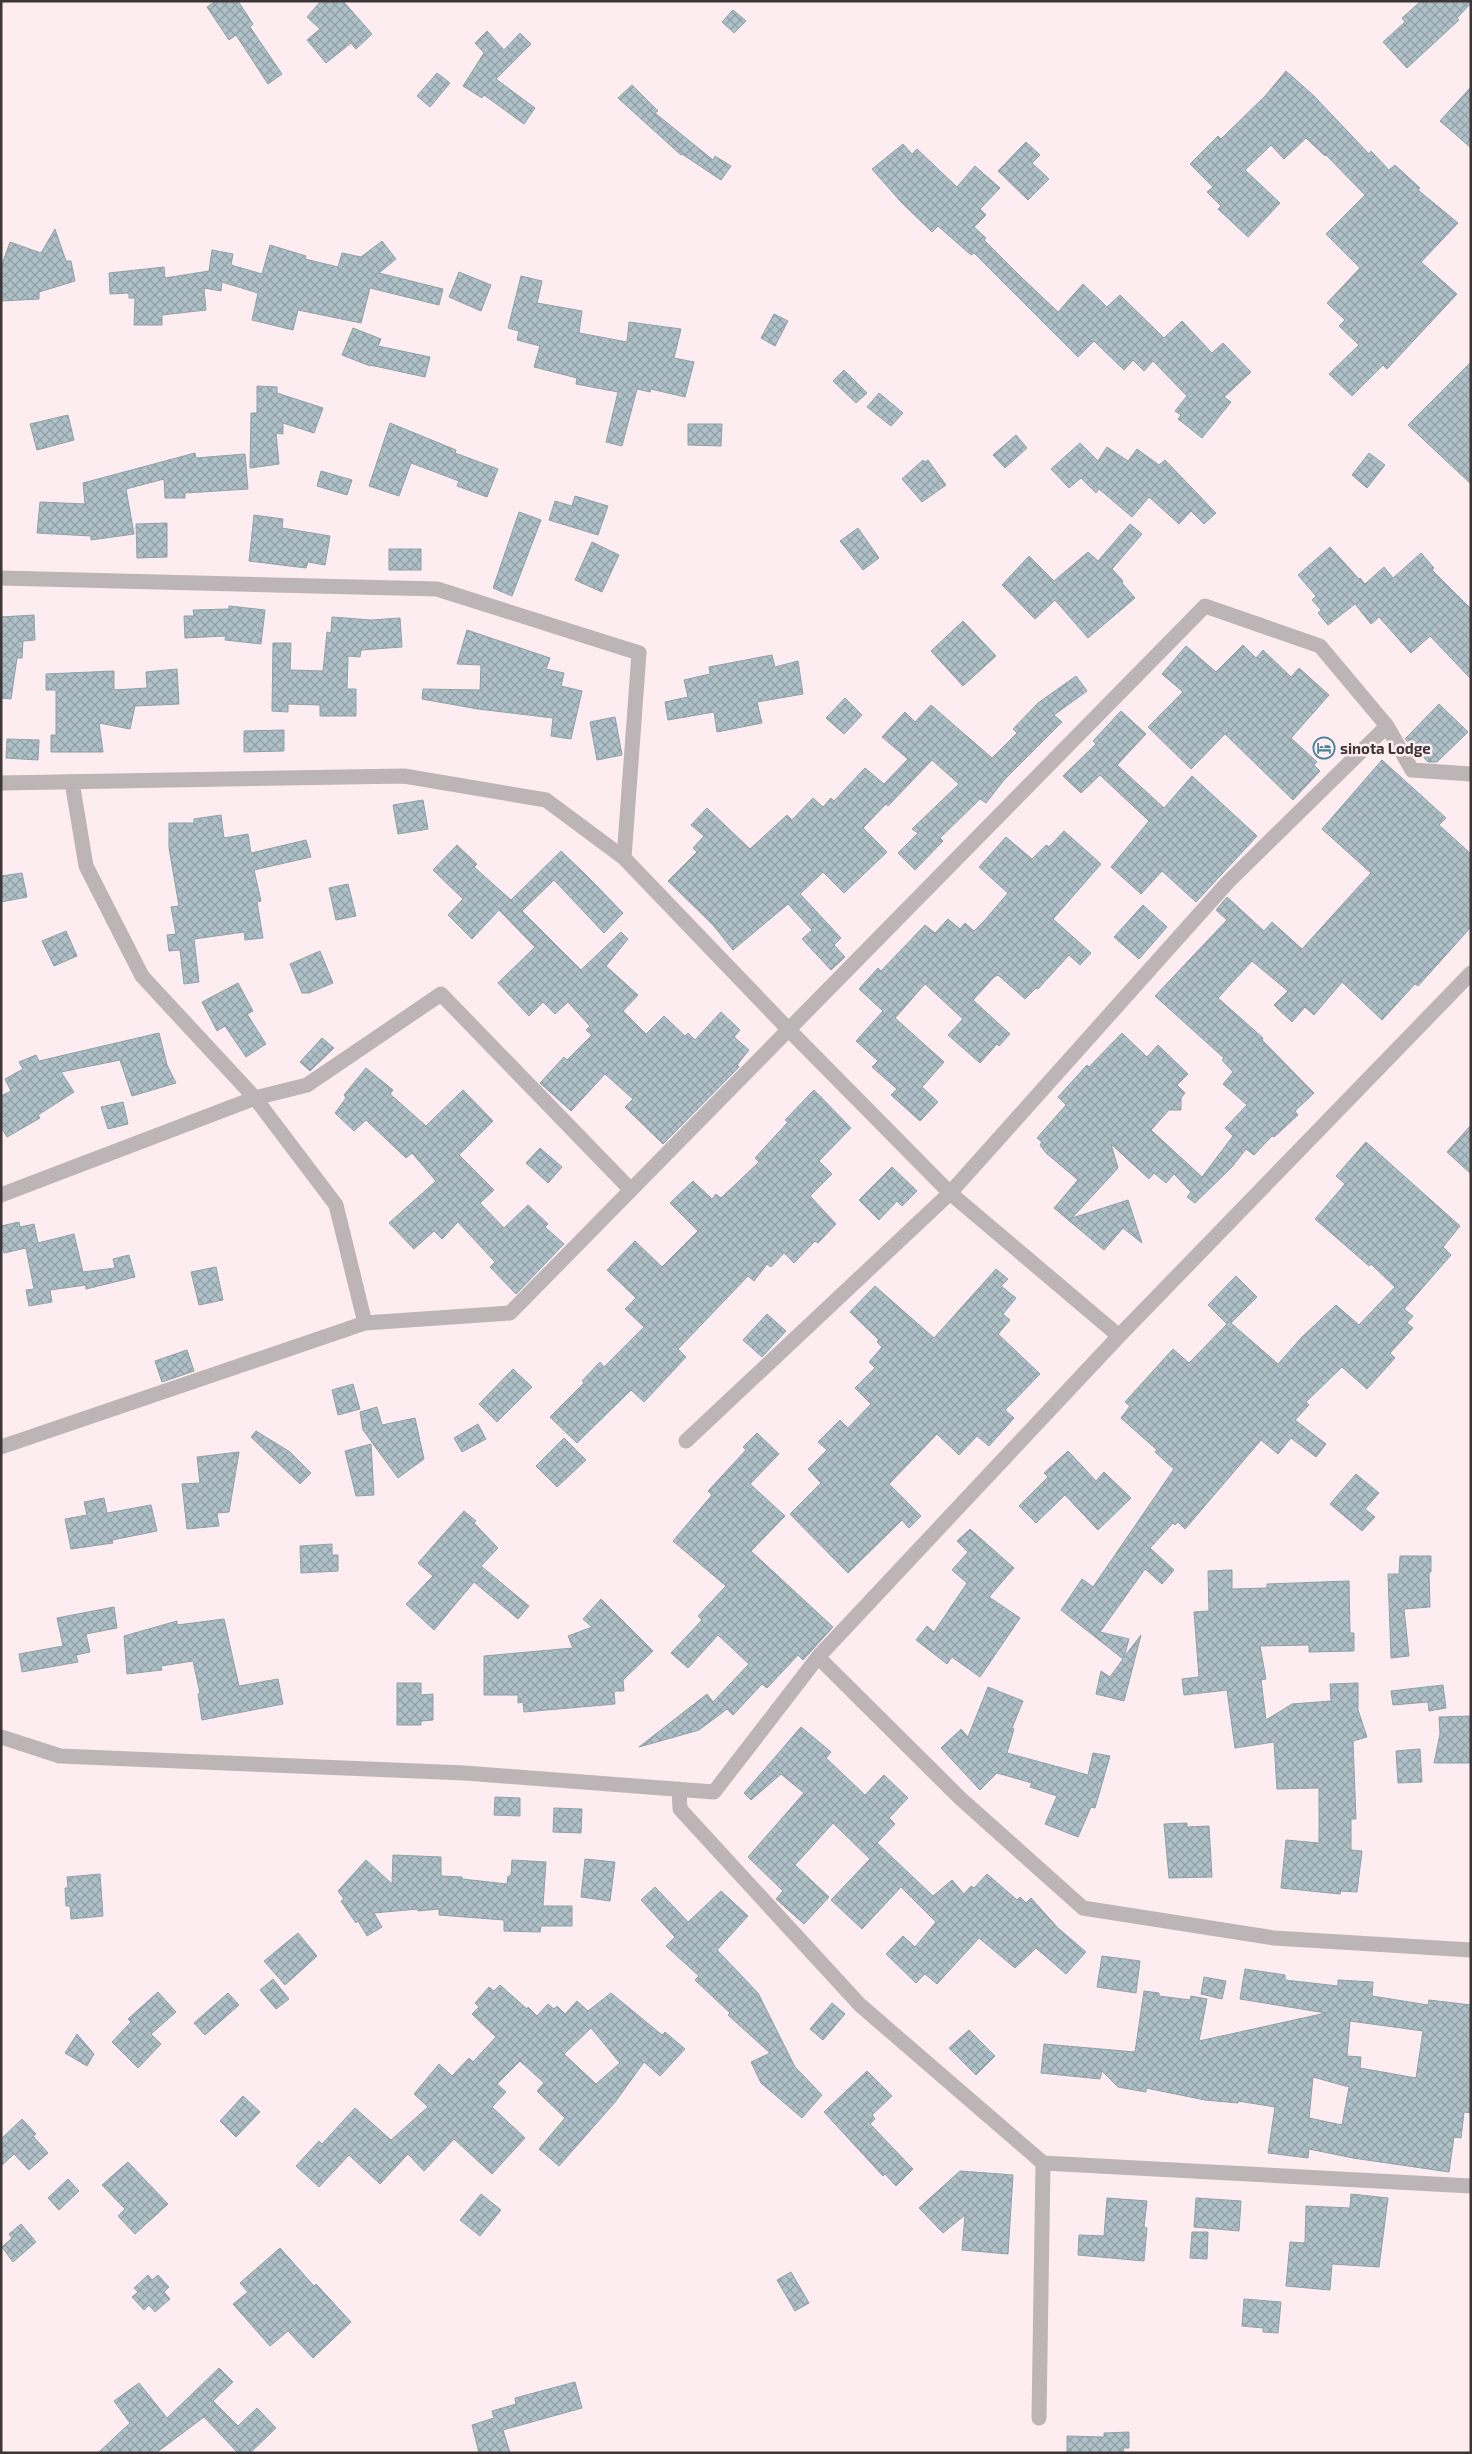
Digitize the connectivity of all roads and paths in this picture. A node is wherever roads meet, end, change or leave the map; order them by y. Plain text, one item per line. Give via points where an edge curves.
1 (1, 578) edge
2 (1387, 726) junction
3 (1471, 774) edge
4 (72, 782) junction
5 (1, 783) edge
6 (624, 858) junction
7 (1471, 973) edge
8 (789, 1030) junction
9 (255, 1098) junction
10 (631, 1190) junction
11 (950, 1194) junction
12 (1, 1195) edge
13 (364, 1323) junction
14 (1119, 1336) junction
15 (686, 1441) dead end
16 (1, 1446) edge
17 (818, 1657) junction
18 (1, 1737) edge
19 (679, 1789) junction
20 (1471, 1950) edge
21 (1043, 2164) junction
22 (1471, 2186) edge
23 (1038, 2418) dead end

1 - 6 street via 437,589 639,652
2 - 3 street via 1412,770
2 - 8 street via 1320,646 1205,606
2 - 11 street via 1228,882
4 - 5 street
4 - 6 street via 404,776 546,800
4 - 9 street via 86,866 142,976
6 - 8 street
7 - 14 street
8 - 10 street
8 - 11 street
9 - 10 street via 307,1085 441,994
9 - 12 street
9 - 13 street via 336,1205
10 - 13 street via 510,1313
11 - 14 street
11 - 15 street
13 - 16 street
14 - 17 street
17 - 19 street via 714,1792
17 - 20 street via 961,1799 1083,1908 1274,1938
18 - 19 street via 60,1756 465,1774
19 - 21 street via 680,1809 860,2005
21 - 22 street
21 - 23 street

